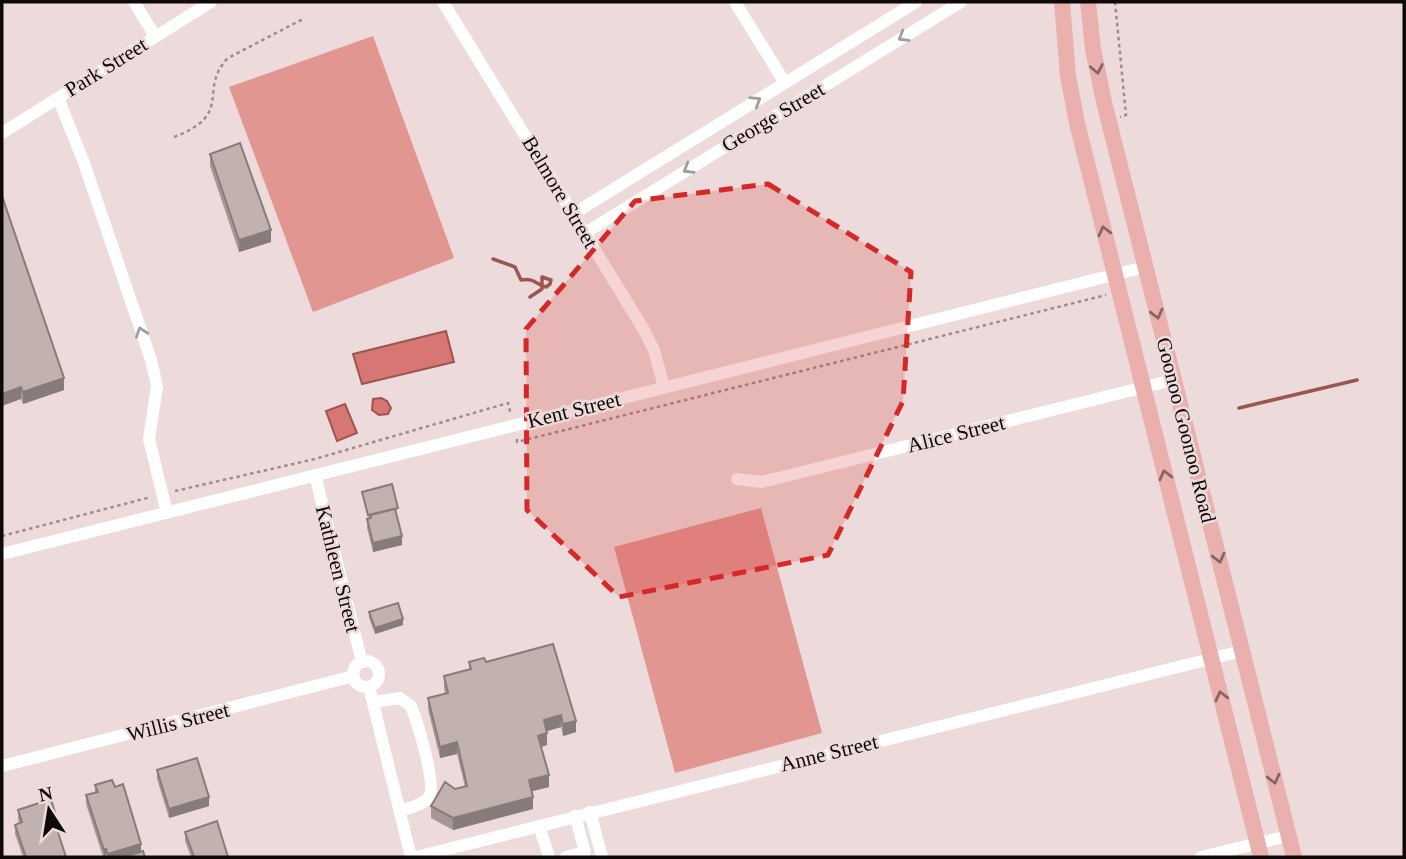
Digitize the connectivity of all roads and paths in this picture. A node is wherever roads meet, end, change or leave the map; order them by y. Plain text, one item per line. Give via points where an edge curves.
1 (134, 2) edge
2 (211, 2) edge
3 (443, 2) edge
4 (735, 2) edge
5 (916, 2) edge
6 (961, 2) edge
7 (1062, 2) edge
8 (1088, 2) edge
9 (1115, 2) edge
10 (303, 19) dead end
11 (155, 36) junction
12 (785, 83) junction
13 (58, 97) junction
14 (1108, 121) junction
15 (2, 133) edge
16 (174, 137) dead end
17 (573, 214) junction
18 (585, 233) junction
19 (1145, 267) junction
20 (1115, 274) junction
21 (1119, 292) junction
22 (1174, 380) junction
23 (664, 387) junction
24 (1143, 388) junction
25 (514, 426) junction
26 (517, 442) dead end
27 (315, 475) junction
28 (737, 479) dead end
29 (162, 494) junction
30 (167, 513) junction
31 (2, 536) edge
32 (2, 554) edge
33 (1242, 651) junction
34 (1212, 659) junction
35 (362, 663) junction
36 (354, 677) junction
37 (369, 687) junction
38 (373, 702) junction
39 (2, 766) edge
40 (400, 811) junction
41 (590, 812) junction
42 (575, 816) junction
43 (539, 826) junction
44 (1289, 836) junction
45 (1259, 850) edge
46 (414, 857) edge
47 (549, 857) edge
48 (566, 857) edge
49 (602, 857) edge
50 (1201, 857) edge
51 (1294, 857) edge

1 - 11 street
2 - 11 street, Park Street
3 - 17 street, Belmore Street
4 - 12 street
5 - 12 street, George Street
6 -> 18 street, George Street
20 -> 7 main road, Goonoo Goonoo Road via 1077,123
8 -> 14 main road, Goonoo Goonoo Road
9 - 14 path via 1126,115
10 - 16 path via 228,58 218,74 211,110 194,130
11 - 13 street, Park Street
17 -> 12 street, George Street
13 - 15 street, Park Street
29 -> 13 street via 149,439 157,398 151,360
14 - 19 main road, Goonoo Goonoo Road
17 - 18 street, Belmore Street
18 - 23 street, Belmore Street via 650,340
19 - 20 street, Kent Street
19 -> 22 main road, Goonoo Goonoo Road
20 - 21 main road, Goonoo Goonoo Road
20 - 23 street, Kent Street
21 - 24 main road, Goonoo Goonoo Road
21 - 26 path
22 - 24 street, Alice Street
22 -> 33 main road, Goonoo Goonoo Road
23 - 25 street, Kent Street
24 - 28 street, Alice Street via 761,482
34 -> 24 main road, Goonoo Goonoo Road
25 - 27 street, Kent Street
25 - 29 path via 508,403 315,459
27 - 30 street, Kent Street
27 - 35 street, Kathleen Street
29 - 30 street
29 - 31 path
30 - 32 street, Kent Street
33 - 34 street, Anne Street
33 -> 44 main road, Goonoo Goonoo Road
34 - 41 street, Anne Street
45 -> 34 main road, Goonoo Goonoo Road
35 - 36 street via 356,666
35 - 37 street via 370,662 378,670 376,682
36 - 37 street via 357,684
36 - 39 street, Willis Street
37 - 38 street
38 - 40 street
38 - 40 street via 400,698 411,706 430,776 429,798
40 - 46 street
41 - 42 street, Anne Street
41 - 49 street
42 - 43 street, Anne Street
42 - 48 street via 585,852
43 - 46 street, Anne Street
43 - 47 street
44 - 45 street
44 - 51 main road, Goonoo Goonoo Road
45 - 50 street

